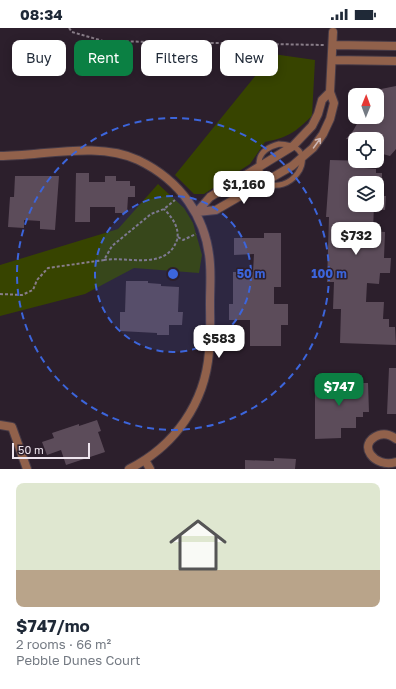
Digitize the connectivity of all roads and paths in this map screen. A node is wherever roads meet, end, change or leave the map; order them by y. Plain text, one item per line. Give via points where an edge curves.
1 (69, 28) edge
2 (333, 32) dead end
3 (333, 45) junction
4 (396, 46) edge
5 (332, 60) junction
6 (396, 61) edge
7 (330, 92) junction
8 (293, 146) junction
9 (0, 156) edge
10 (302, 159) junction
11 (259, 168) junction
12 (264, 182) junction
13 (175, 200) dead end
14 (164, 210) junction
15 (197, 212) junction
16 (204, 230) junction
17 (178, 237) junction
18 (104, 260) junction
19 (0, 294) edge
20 (0, 425) edge
21 (396, 439) edge
22 (145, 460) junction
23 (396, 462) edge
24 (27, 469) edge
25 (129, 469) edge
26 (150, 469) edge

1 - 3 path via 72,32 102,41
2 - 3 street
3 - 4 street
3 - 5 street
5 - 6 street
5 - 7 street
7 - 8 street via 322,100 312,126
10 -> 7 street via 323,134 330,119 334,103
8 - 10 lane
8 - 11 street
8 - 11 lane via 279,144 264,150 259,159
9 - 15 street via 85,151 123,155 137,159 169,179 188,198
10 - 12 street
10 - 12 lane via 301,169 291,180 281,185 270,186
11 - 12 lane
11 - 15 street via 210,197
12 - 15 street via 216,210
13 - 14 path
14 - 17 path via 175,223
14 - 18 path via 151,214 112,246
15 - 16 street
16 - 17 path via 192,238 183,240
16 - 22 street via 210,264 210,352 205,379 195,405 182,426
17 - 18 path via 174,247 167,254 153,260
18 - 19 path via 48,268 37,280 33,290 22,295
20 - 24 street via 12,427
21 - 23 street via 387,434 376,436 368,449 370,460 379,466 390,466
22 - 25 street
22 - 26 street

